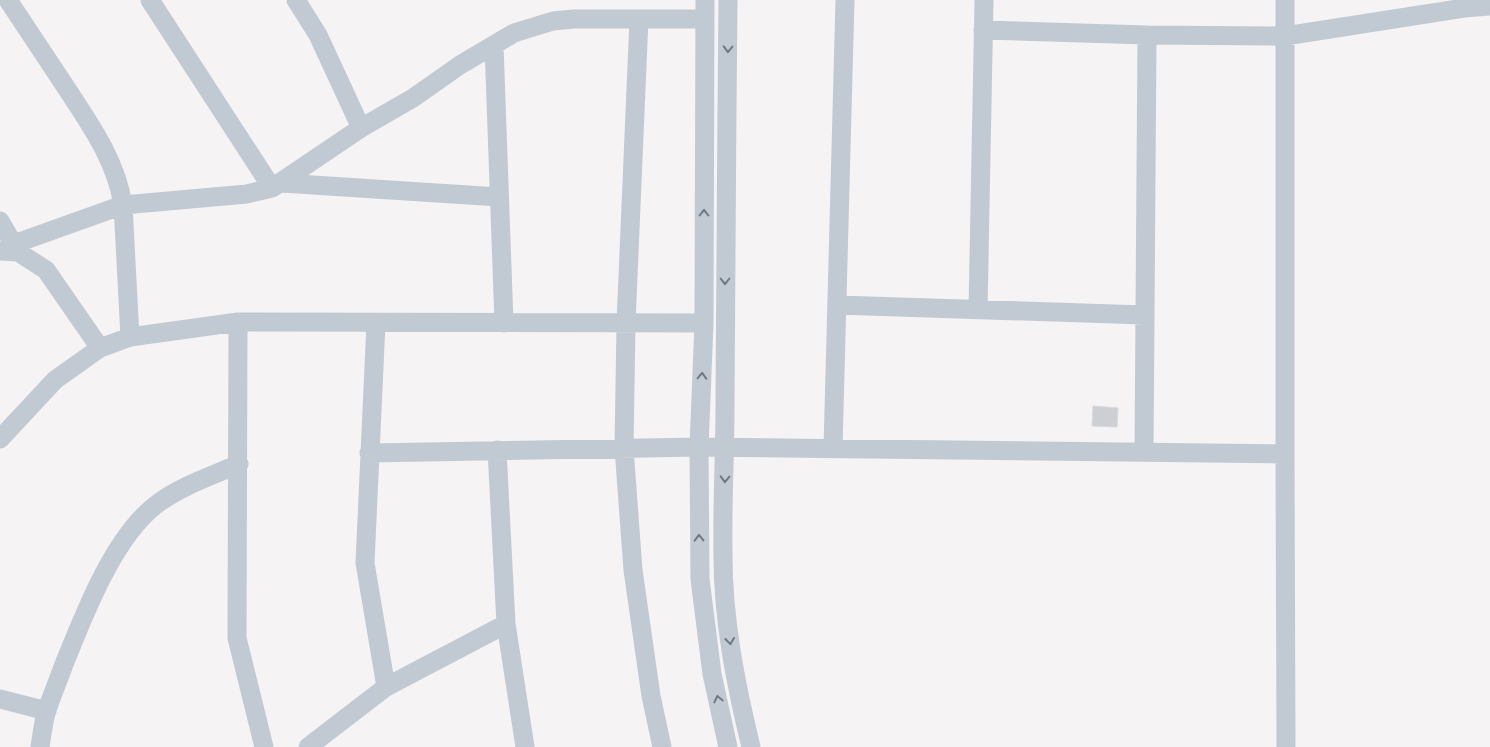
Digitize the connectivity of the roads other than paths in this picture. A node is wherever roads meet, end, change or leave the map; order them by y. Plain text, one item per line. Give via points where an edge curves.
1 (8, 0) edge
2 (150, 0) edge
3 (296, 0) edge
4 (705, 0) edge
5 (728, 0) edge
6 (845, 0) edge
7 (984, 0) edge
8 (1285, 0) edge
9 (1490, 6) edge
10 (639, 19) junction
11 (704, 19) junction
12 (983, 30) junction
13 (1147, 35) junction
14 (1285, 36) junction
15 (494, 45) junction
16 (361, 128) junction
17 (277, 186) junction
18 (499, 197) junction
19 (123, 206) junction
20 (0, 221) edge
21 (11, 249) edge
22 (837, 305) junction
23 (978, 310) junction
24 (1145, 315) junction
25 (238, 322) junction
26 (376, 323) junction
27 (504, 323) junction
28 (626, 323) junction
29 (704, 323) junction
30 (130, 337) junction
31 (100, 348) junction
32 (0, 439) edge
33 (699, 447) junction
34 (725, 447) junction
35 (624, 448) junction
36 (833, 448) junction
37 (497, 450) junction
38 (1144, 452) junction
39 (369, 453) junction
40 (1284, 454) junction
41 (238, 464) junction
42 (506, 624) junction
43 (386, 687) junction
44 (0, 699) edge
45 (47, 711) junction
46 (40, 747) edge
47 (264, 747) edge
48 (308, 747) edge
49 (525, 747) edge
50 (662, 747) edge
51 (728, 747) edge
52 (751, 747) edge
53 (1286, 747) edge

1 - 19 street via 104,146 118,179
2 - 17 street
3 - 16 street via 318,35
4 - 11 street
5 -> 34 street
6 - 22 street
7 - 12 street
8 - 14 street
9 - 14 street
10 - 11 street
10 - 15 street via 553,21 514,33
10 - 28 street
29 -> 11 street
12 - 13 street
12 - 23 street
13 - 14 street
13 - 24 street
14 - 40 street
15 - 16 street
15 - 18 street
16 - 17 street
17 - 18 street
17 - 19 street via 247,194
18 - 27 street
19 - 21 street
19 - 30 street
20 - 21 street
21 - 31 street via 46,270
22 - 23 street
22 - 36 street
23 - 24 street
24 - 38 street
25 - 26 street
25 - 30 street
25 - 41 street
26 - 27 street
26 - 39 street
27 - 28 street
28 - 29 street
28 - 35 street
33 -> 29 street
30 - 31 street
31 - 32 street via 55,380
33 - 34 street
33 - 35 street
51 -> 33 street via 712,674 700,579
34 - 36 street
34 -> 52 street via 723,558 727,615 736,686
35 - 37 street
35 - 50 street via 632,570
36 - 38 street
37 - 39 street
37 - 42 street
38 - 40 street
39 - 43 street via 365,563
40 - 53 street
41 - 45 street via 175,492 140,519 125,538 74,640
41 - 47 street via 237,638
42 - 43 street
42 - 49 street
43 - 48 street
44 - 45 street
45 - 46 street

